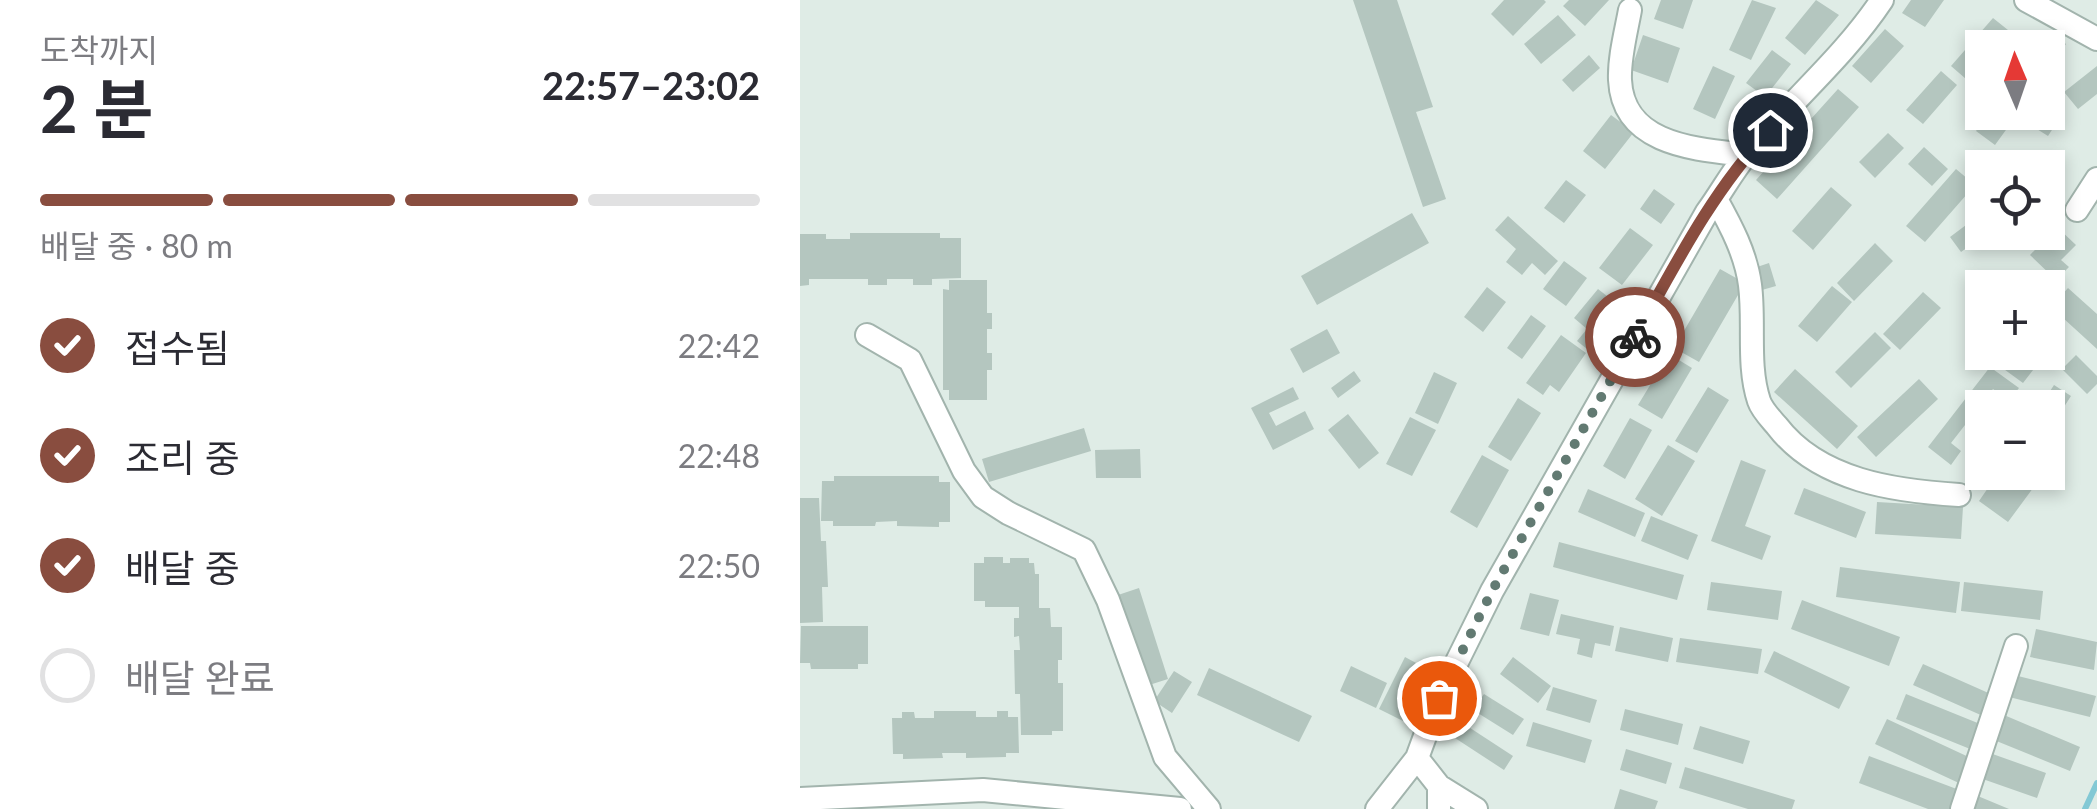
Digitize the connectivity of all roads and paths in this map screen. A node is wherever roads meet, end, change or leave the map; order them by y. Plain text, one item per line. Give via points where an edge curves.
1 (1882, 0) edge
2 (2026, 0) edge
3 (1630, 10) dead end
4 (2097, 39) edge
5 (1746, 155) junction
6 (2097, 179) edge
7 (1716, 199) junction
8 (2077, 210) dead end
9 (867, 335) dead end
10 (1959, 496) dead end
11 (2016, 646) dead end
12 (1416, 758) junction
13 (1439, 797) edge
14 (800, 799) edge
15 (1180, 809) edge
16 (1209, 809) edge
17 (1377, 809) edge
18 (1476, 809) edge
19 (1962, 809) edge

1 - 5 street
2 - 4 street
3 - 5 street via 1619,76 1634,123 1663,140
5 - 7 street
6 - 8 street
7 - 10 street via 1750,284 1759,404 1786,438 1853,478
7 - 12 street via 1492,591
9 - 16 street via 910,360 983,497 1084,550 1166,757
11 - 19 street
12 - 13 street
12 - 17 street
13 - 18 street
14 - 15 street via 984,790

